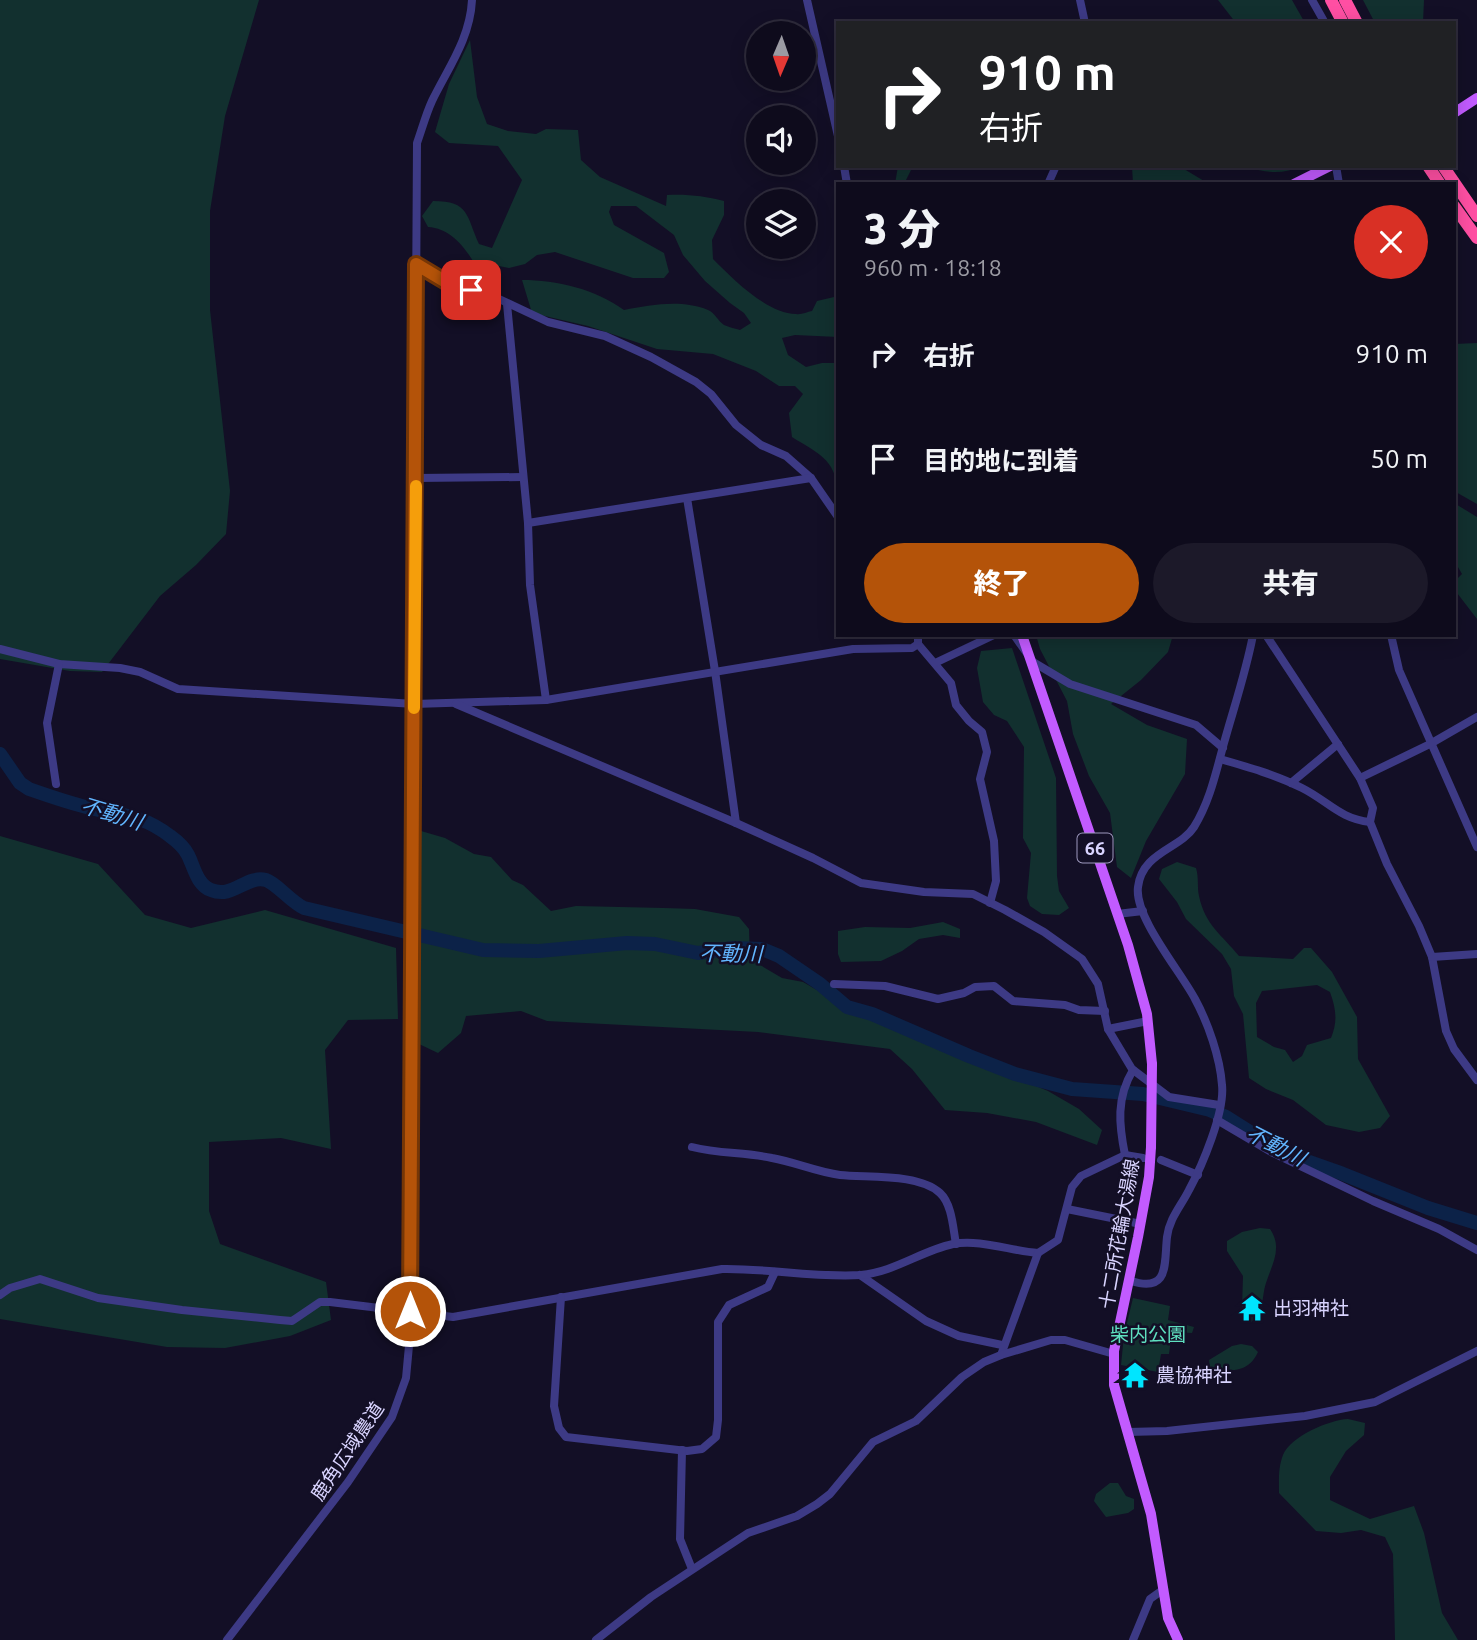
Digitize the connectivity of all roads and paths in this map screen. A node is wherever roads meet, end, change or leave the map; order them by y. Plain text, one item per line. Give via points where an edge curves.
1 (472, 0) edge
2 (807, 0) edge
3 (1080, 0) edge
4 (1312, 0) edge
5 (1331, 0) edge
6 (1345, 0) edge
7 (1085, 21) edge
8 (1324, 21) edge
9 (1342, 21) edge
10 (1356, 21) edge
11 (1477, 99) edge
12 (1456, 112) edge
13 (836, 127) edge
14 (1326, 168) edge
15 (1298, 182) edge
16 (1456, 185) edge
17 (1456, 209) edge
18 (1477, 216) edge
19 (1477, 238) edge
20 (416, 264) junction
21 (508, 304) junction
22 (523, 477) junction
23 (416, 478) junction
24 (811, 478) junction
25 (687, 498) junction
26 (836, 514) edge
27 (528, 523) junction
28 (990, 637) edge
29 (1015, 637) edge
30 (1023, 637) edge
31 (1252, 637) edge
32 (1267, 637) edge
33 (1391, 637) edge
34 (918, 640) edge
35 (0, 649) edge
36 (1030, 658) junction
37 (935, 663) junction
38 (58, 664) junction
39 (715, 671) junction
40 (546, 700) junction
41 (450, 701) junction
42 (414, 704) junction
43 (1477, 716) edge
44 (1338, 744) junction
45 (1430, 744) junction
46 (1223, 748) junction
47 (1220, 759) junction
48 (1360, 778) junction
49 (1291, 783) junction
50 (56, 784) dead end
51 (1370, 822) junction
52 (736, 824) junction
53 (1477, 847) edge
54 (990, 903) junction
55 (1143, 911) junction
56 (1117, 914) junction
57 (1477, 954) edge
58 (1432, 957) junction
59 (834, 984) dead end
60 (1105, 1011) junction
61 (1148, 1021) junction
62 (1108, 1029) junction
63 (1133, 1070) junction
64 (1477, 1080) edge
65 (1218, 1113) junction
66 (692, 1147) dead end
67 (1125, 1155) junction
68 (1143, 1158) dead end
69 (1161, 1160) dead end
70 (1198, 1175) junction
71 (1067, 1209) junction
72 (1141, 1224) junction
73 (956, 1244) junction
74 (1477, 1250) edge
75 (1038, 1253) junction
76 (775, 1272) junction
77 (860, 1275) junction
78 (1130, 1281) junction
79 (0, 1295) edge
80 (561, 1297) junction
81 (410, 1311) junction
82 (1002, 1350) junction
83 (1477, 1351) edge
84 (1114, 1354) junction
85 (1128, 1432) junction
86 (682, 1450) junction
87 (692, 1569) junction
88 (1164, 1590) junction
89 (227, 1640) edge
90 (596, 1640) edge
91 (1133, 1640) edge
92 (1178, 1640) edge

1 - 20 street, 鹿角広域農道 via 458,54 431,103 417,143
2 - 13 street
3 - 7 street
4 - 8 street
5 - 9 highway
6 - 10 highway
11 - 12 main road
14 - 15 main road
16 - 18 highway
17 - 19 highway
20 - 21 street via 446,282
20 - 23 street, 鹿角広域農道
21 - 22 street
21 - 24 street via 548,322 605,336 696,382 744,432 786,456
22 - 23 street
22 - 27 street
23 - 42 street, 鹿角広域農道
24 - 25 street
24 - 26 street
25 - 27 street
25 - 39 street
27 - 40 street via 530,585
28 - 37 street
29 - 36 street
30 - 36 main road, 十二所花輪大湯線 / 66
31 - 46 street
32 - 44 street
33 - 45 street via 1399,670
34 - 37 street
34 - 39 street via 912,648 853,649
35 - 38 street
36 - 46 street via 1070,684 1196,725
36 - 56 main road, 十二所花輪大湯線 / 66
37 - 54 street via 951,683 956,705 982,732 987,752 980,779 993,841 996,881
38 - 42 street via 140,672 178,689
38 - 50 street via 47,723
39 - 40 street
39 - 52 street
40 - 41 street
41 - 42 street
41 - 52 street
42 - 81 street, 鹿角広域農道
43 - 45 street
44 - 48 street
44 - 49 street
45 - 48 street
45 - 53 street
46 - 47 street
47 - 49 street
47 - 55 street via 1210,796 1192,830 1154,857 1138,884
48 - 51 street via 1373,808
49 - 51 street via 1355,821
51 - 58 street
52 - 54 street via 861,883 973,894
54 - 60 street via 1082,959 1098,984
55 - 56 street
55 - 65 street via 1196,1000 1210,1034 1223,1087
56 - 61 main road, 十二所花輪大湯線 / 66
57 - 58 street
58 - 64 street via 1446,1031
59 - 60 street via 885,986 938,999 994,986 1013,1001
60 - 62 street
61 - 62 street
61 - 72 main road, 十二所花輪大湯線 / 66, bridge via 1151,1147
62 - 63 street
63 - 65 street via 1169,1097
63 - 67 street via 1119,1119
65 - 70 street
65 - 74 street via 1319,1176
66 - 73 street via 772,1158 840,1175 888,1176 926,1186 945,1199
67 - 68 street
67 - 71 street via 1081,1176 1072,1187
69 - 70 street
70 - 78 street via 1171,1219 1163,1275 1150,1284
71 - 72 street
71 - 75 street via 1058,1240
72 - 78 main road, 十二所花輪大湯線 / 66
73 - 75 street
73 - 77 street
75 - 82 street
76 - 77 street
76 - 80 street via 722,1269
76 - 86 street via 768,1287 729,1305 718,1322 716,1437 702,1449
77 - 82 street via 926,1321
78 - 84 main road, 十二所花輪大湯線 / 66
79 - 81 street via 40,1279 98,1298 280,1320 292,1321 320,1302
80 - 81 street via 453,1317
80 - 86 street via 554,1406 566,1437
81 - 89 street, 鹿角広域農道 via 406,1378 392,1417
82 - 84 street via 1065,1340
82 - 87 street via 962,1377 916,1421 873,1442 817,1504 748,1533
83 - 85 street via 1375,1402 1305,1416
84 - 85 main road, 十二所花輪大湯線 / 66 via 1114,1385
85 - 88 main road, 十二所花輪大湯線 / 66 via 1152,1514
86 - 87 street via 680,1539
87 - 90 street
88 - 91 street via 1150,1599
88 - 92 main road, 十二所花輪大湯線 / 66 via 1168,1618

